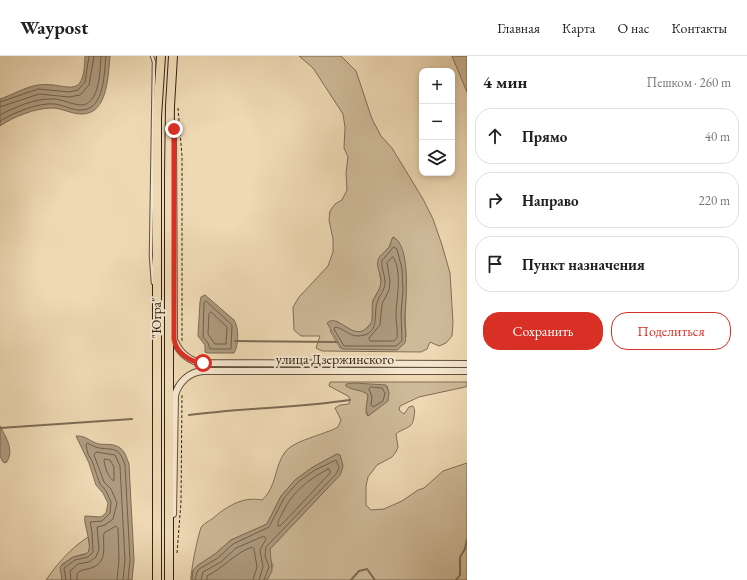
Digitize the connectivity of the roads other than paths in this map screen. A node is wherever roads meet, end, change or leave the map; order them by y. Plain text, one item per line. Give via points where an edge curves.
1 (152, 56) edge
2 (161, 56) edge
3 (173, 56) edge
4 (170, 98) junction
5 (169, 327) junction
6 (158, 337) junction
7 (175, 342) junction
8 (467, 364) edge
9 (467, 371) edge
10 (180, 390) junction
11 (169, 408) junction
12 (169, 577) edge
13 (157, 580) edge

1 - 6 lane via 152,256
2 - 6 highway, "Югра" via 157,117
3 - 4 highway, "Югра"
4 - 5 highway, "Югра"
4 - 7 street via 174,144
5 - 7 street
5 - 11 highway, "Югра"
6 - 13 highway, "Югра"
7 - 8 street, улица Дзержинского via 187,358 203,363
9 - 10 street, улица Дзержинского via 202,371 189,375
10 - 11 street
10 - 12 street via 174,402 174,481
11 - 12 highway, "Югра"

